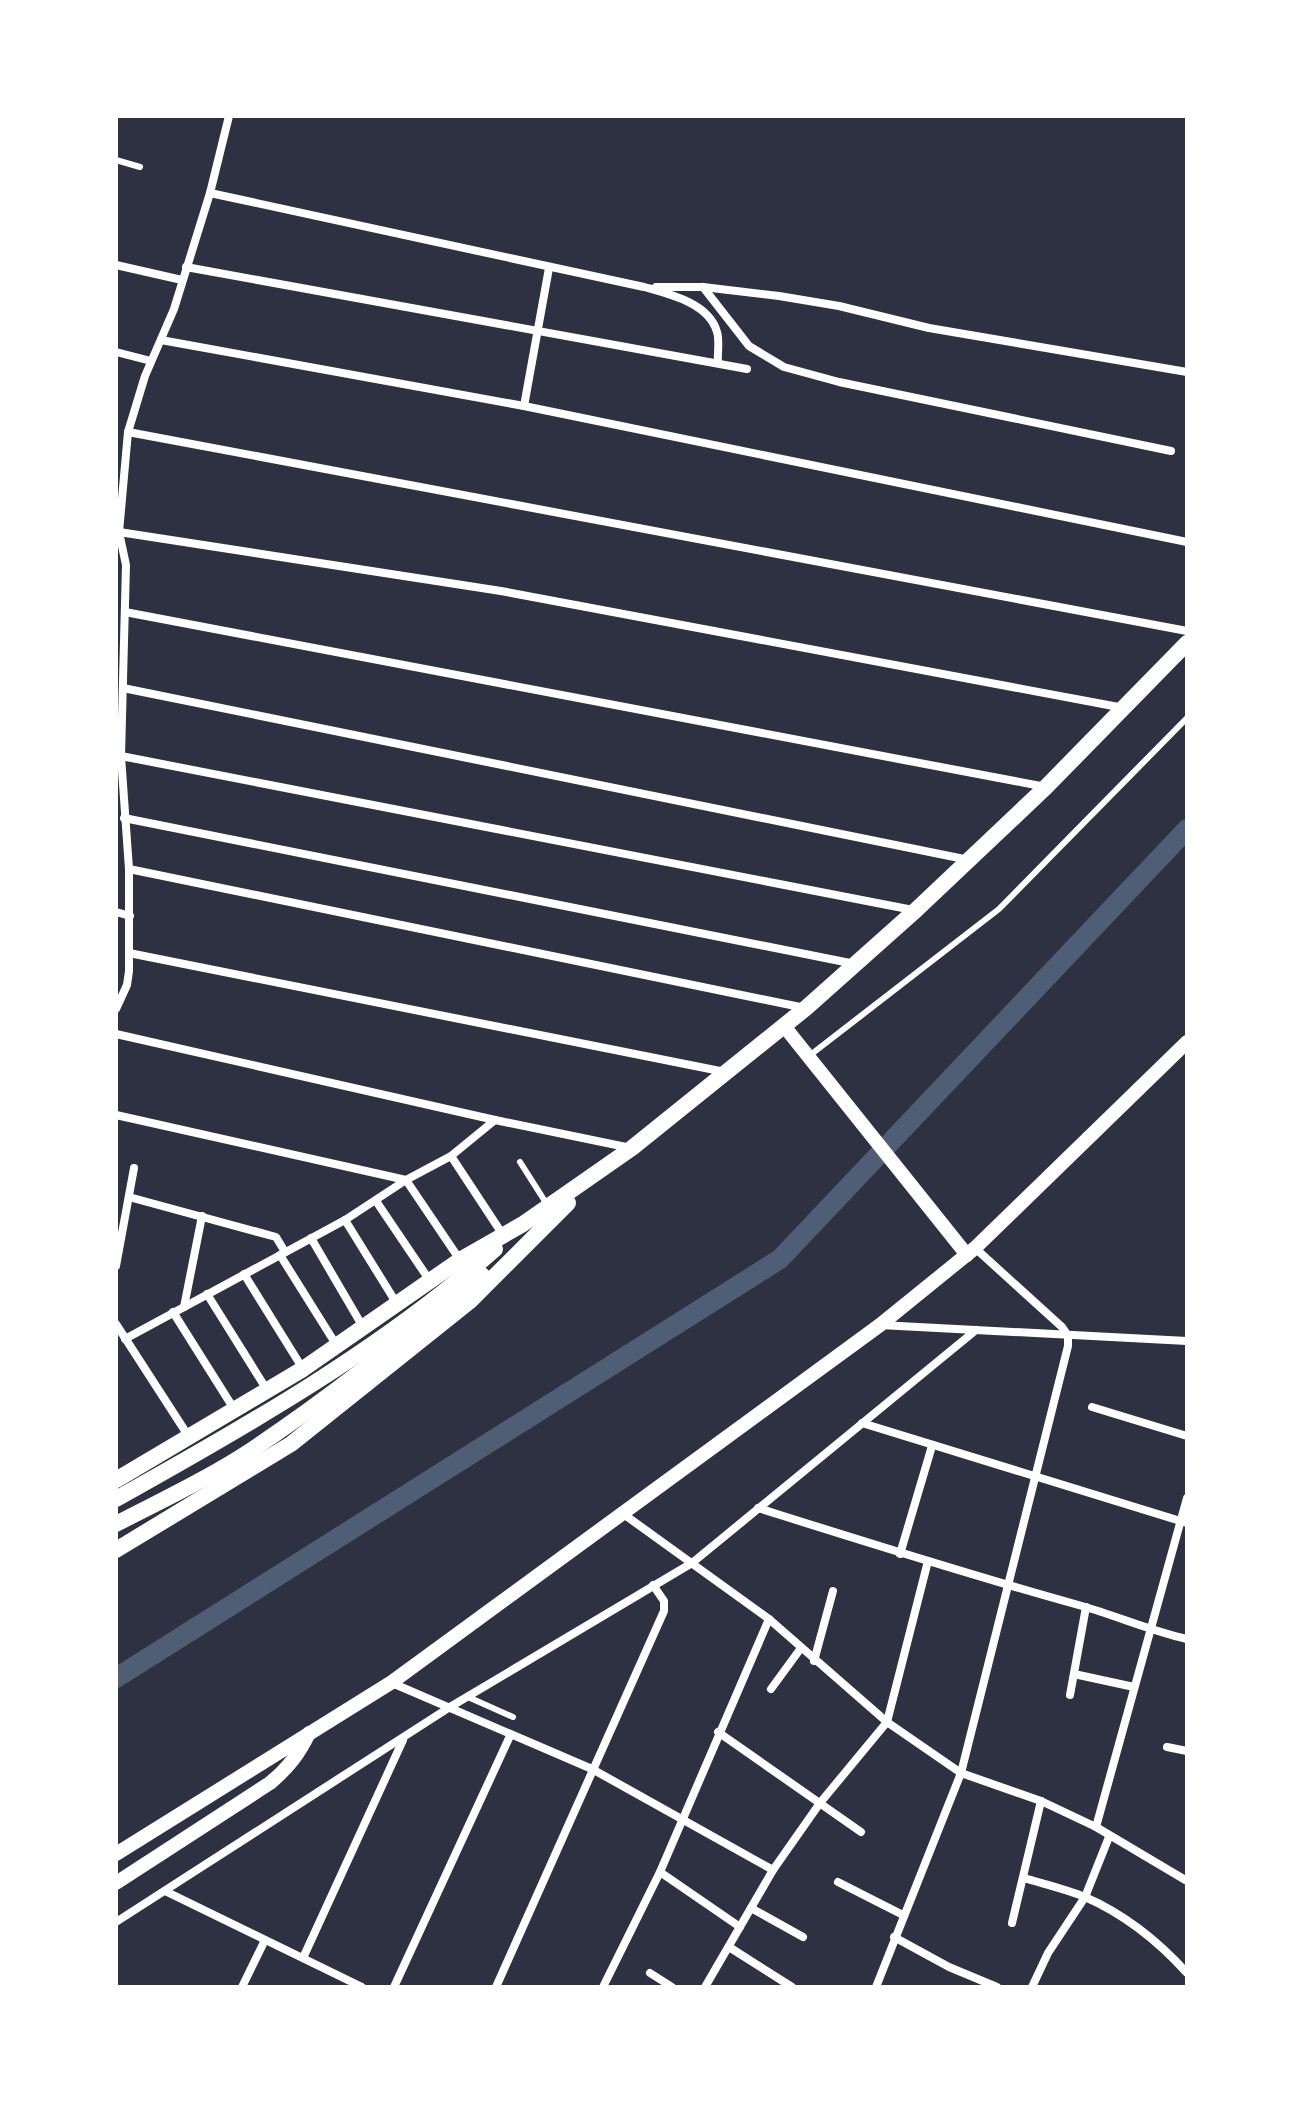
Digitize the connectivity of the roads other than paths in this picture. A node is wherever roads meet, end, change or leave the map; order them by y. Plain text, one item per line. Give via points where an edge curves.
1 (229, 116) edge
2 (116, 160) edge
3 (140, 167) dead end
4 (210, 193) junction
5 (116, 265) edge
6 (186, 267) junction
7 (549, 268) junction
8 (182, 280) junction
9 (644, 287) junction
10 (703, 287) junction
11 (537, 331) junction
12 (161, 340) junction
13 (116, 352) edge
14 (151, 361) junction
15 (718, 363) junction
16 (747, 369) dead end
17 (1187, 372) edge
18 (524, 406) junction
19 (128, 432) junction
20 (116, 448) edge
21 (126, 450) junction
22 (1171, 451) dead end
23 (119, 532) junction
24 (1187, 542) edge
25 (121, 564) edge
26 (125, 612) junction
27 (1187, 631) edge
28 (1187, 643) edge
29 (120, 649) edge
30 (123, 688) junction
31 (1125, 708) junction
32 (1187, 718) edge
33 (119, 734) edge
34 (121, 756) junction
35 (1046, 787) junction
36 (122, 823) edge
37 (970, 861) junction
38 (129, 869) junction
39 (916, 910) junction
40 (116, 912) edge
41 (130, 916) junction
42 (129, 953) junction
43 (855, 965) junction
44 (116, 1008) edge
45 (806, 1008) junction
46 (784, 1026) junction
47 (116, 1034) edge
48 (1187, 1042) edge
49 (808, 1057) junction
50 (725, 1072) junction
51 (116, 1115) edge
52 (495, 1120) junction
53 (632, 1148) junction
54 (451, 1156) junction
55 (520, 1162) dead end
56 (134, 1168) dead end
57 (602, 1171) junction
58 (406, 1180) junction
59 (129, 1197) junction
60 (376, 1201) junction
61 (549, 1207) junction
62 (202, 1216) junction
63 (345, 1220) junction
64 (527, 1231) junction
65 (503, 1236) junction
66 (311, 1238) junction
67 (971, 1252) junction
68 (283, 1253) junction
69 (460, 1260) junction
70 (116, 1266) edge
71 (244, 1274) junction
72 (430, 1282) junction
73 (207, 1294) junction
74 (398, 1305) junction
75 (184, 1307) junction
76 (173, 1312) junction
77 (116, 1324) edge
78 (880, 1325) junction
79 (364, 1328) junction
80 (976, 1330) junction
81 (1068, 1336) junction
82 (125, 1339) junction
83 (1187, 1341) edge
84 (337, 1346) junction
85 (303, 1369) junction
86 (267, 1390) junction
87 (1092, 1407) dead end
88 (234, 1410) junction
89 (862, 1423) junction
90 (1187, 1436) edge
91 (189, 1437) junction
92 (932, 1446) junction
93 (1036, 1478) junction
94 (116, 1480) edge
95 (1187, 1498) edge
96 (116, 1499) edge
97 (758, 1508) junction
98 (622, 1512) junction
99 (1184, 1522) edge
100 (116, 1524) edge
101 (116, 1550) edge
102 (900, 1554) junction
103 (928, 1561) junction
104 (692, 1563) junction
105 (653, 1585) junction
106 (1009, 1587) junction
107 (833, 1591) dead end
108 (1086, 1607) junction
109 (769, 1619) junction
110 (1150, 1631) junction
111 (1187, 1639) edge
112 (801, 1648) junction
113 (814, 1661) junction
114 (1074, 1674) junction
115 (392, 1682) junction
116 (1134, 1687) junction
117 (771, 1689) dead end
118 (1070, 1695) dead end
119 (468, 1697) junction
120 (450, 1707) junction
121 (513, 1717) dead end
122 (887, 1722) junction
123 (718, 1732) junction
124 (309, 1733) junction
125 (510, 1736) junction
126 (404, 1738) junction
127 (1167, 1747) dead end
128 (1187, 1751) edge
129 (592, 1769) junction
130 (961, 1773) junction
131 (1041, 1801) junction
132 (820, 1803) junction
133 (681, 1818) junction
134 (1096, 1827) junction
135 (861, 1832) dead end
136 (1109, 1837) junction
137 (116, 1854) edge
138 (773, 1870) junction
139 (660, 1872) junction
140 (1024, 1878) junction
141 (1187, 1881) edge
142 (838, 1882) dead end
143 (116, 1883) edge
144 (165, 1891) junction
145 (1085, 1897) junction
146 (751, 1908) junction
147 (903, 1915) junction
148 (116, 1922) edge
149 (1012, 1923) dead end
150 (740, 1927) junction
151 (803, 1937) dead end
152 (894, 1937) junction
153 (265, 1940) junction
154 (729, 1947) junction
155 (303, 1958) junction
156 (650, 1973) dead end
157 (1187, 1973) edge
158 (341, 1976) junction
159 (242, 1987) edge
160 (335, 1987) edge
161 (362, 1987) edge
162 (394, 1987) edge
163 (496, 1987) edge
164 (603, 1987) edge
165 (672, 1987) edge
166 (705, 1987) edge
167 (792, 1987) edge
168 (876, 1987) edge
169 (997, 1987) edge
170 (1032, 1987) edge

1 - 4 street
2 - 3 lane
4 - 6 street
4 - 7 street
5 - 8 street
6 - 8 street
6 - 11 street
7 - 9 street
7 - 11 street
8 - 12 street
9 - 10 street
9 - 15 street via 683,298 707,316 717,331
10 - 17 street via 839,306 929,328
10 - 22 street via 749,346 784,367
11 - 15 street
11 - 18 street
12 - 14 street
12 - 18 street
13 - 14 street
14 - 19 street
15 - 16 street
18 - 24 street
19 - 21 street
19 - 27 street
20 - 21 street
21 - 23 street
23 - 25 street
23 - 31 street via 501,591
25 - 26 street
26 - 29 street
26 - 35 street
28 - 31 main road
29 - 30 street
30 - 33 street
30 - 37 street
31 - 35 main road
32 - 49 lane via 999,909
33 - 34 street
34 - 36 street
34 - 39 street
35 - 37 main road
36 - 38 street
36 - 43 street
37 - 39 main road
38 - 41 street
38 - 45 street
39 - 43 main road
40 - 41 street
41 - 42 street
42 - 44 street via 127,985
42 - 50 street
43 - 45 main road
45 - 46 main road
46 - 49 street
46 - 50 main road
47 - 52 street
48 - 67 street
49 - 67 street via 937,1218
50 - 53 main road
51 - 58 street
52 - 53 street
52 - 54 street
53 - 57 main road
54 - 58 street
54 - 65 street
55 - 61 lane
56 - 59 street
57 - 61 main road
57 - 64 main road
58 - 60 street
58 - 69 street
59 - 62 street
59 - 70 street
60 - 63 street
60 - 72 street
61 - 64 main road
62 - 68 street via 276,1237
62 - 75 street
63 - 66 street
63 - 74 street
64 - 65 main road
64 - 96 main road via 399,1325 216,1444
64 - 100 main road via 344,1385 242,1456
64 - 101 main road via 470,1301 291,1444
65 - 69 main road
66 - 68 street
66 - 79 street
67 - 78 street
67 - 81 street
68 - 71 street
68 - 84 street
69 - 72 main road
71 - 73 street
71 - 85 street
72 - 74 main road
73 - 75 street
73 - 86 street
74 - 79 main road
75 - 76 street
76 - 82 street
76 - 88 street
77 - 82 street
78 - 80 street
78 - 98 street
79 - 84 main road
80 - 81 street
80 - 89 street
81 - 83 street
81 - 93 street
82 - 91 street
84 - 85 main road
85 - 86 main road
86 - 88 main road
87 - 90 street
88 - 91 main road
89 - 92 street
89 - 97 street
91 - 94 main road
92 - 93 street
92 - 102 street
93 - 99 street
93 - 106 street
95 - 99 street
97 - 102 street
97 - 104 street
98 - 104 street
98 - 115 street
99 - 110 street
102 - 103 street
103 - 106 street
103 - 122 street
104 - 105 street
104 - 109 street
105 - 119 street
105 - 129 street via 664,1611
106 - 108 street
106 - 130 street
107 - 113 street
108 - 110 street
108 - 114 street
109 - 112 street
109 - 123 street
110 - 111 street
110 - 116 street
112 - 113 street
112 - 117 street
113 - 122 street
114 - 116 street
114 - 118 street
115 - 120 street
115 - 124 street
116 - 134 street
119 - 120 street
119 - 121 lane
120 - 125 street
120 - 126 street
122 - 130 street
122 - 132 street
123 - 132 street
123 - 133 street
124 - 137 street
124 - 143 street via 286,1769
125 - 129 street
125 - 162 street
126 - 144 street
126 - 155 street
127 - 128 street
129 - 133 street
129 - 163 street
130 - 131 street
130 - 147 street
131 - 134 street
131 - 140 street
132 - 135 street
132 - 138 street
133 - 138 street
133 - 139 street
134 - 136 street
136 - 141 street
136 - 145 street
138 - 146 street
139 - 150 street
139 - 164 street
140 - 145 street
140 - 149 street
142 - 147 street
144 - 148 street
144 - 153 street
145 - 157 street via 1149,1936
145 - 170 street
146 - 150 street
146 - 151 street
147 - 152 street
150 - 154 street
152 - 168 street
152 - 169 street
153 - 155 street
153 - 159 street
154 - 166 street
154 - 167 street
155 - 158 street
156 - 165 street
158 - 160 street
158 - 161 street

